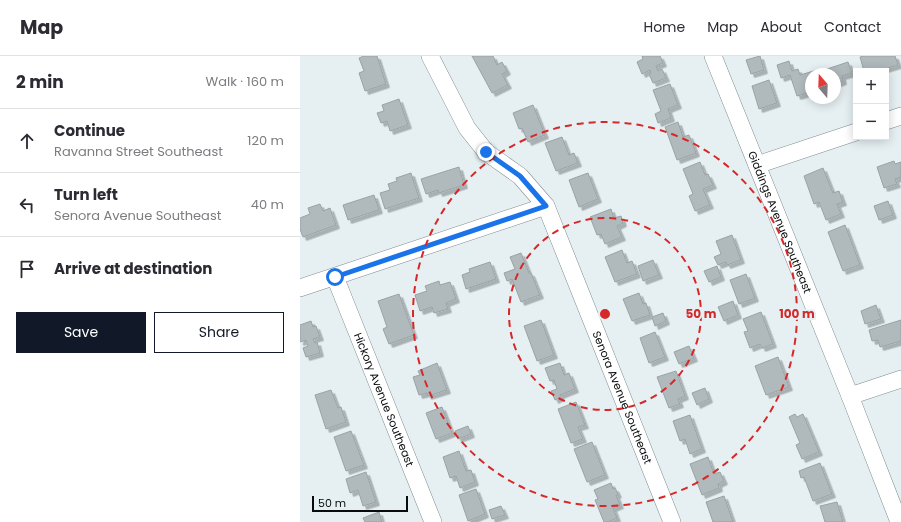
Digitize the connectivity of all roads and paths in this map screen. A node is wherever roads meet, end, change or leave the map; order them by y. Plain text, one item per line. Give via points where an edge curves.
1 (430, 56) edge
2 (713, 56) edge
3 (901, 116) edge
4 (889, 121) edge
5 (853, 133) edge
6 (757, 165) junction
7 (546, 206) junction
8 (335, 277) junction
9 (300, 288) edge
10 (901, 379) edge
11 (850, 396) junction
12 (433, 522) edge
13 (672, 522) edge
14 (899, 522) edge

1 - 7 street, Senora Avenue Southeast via 467,128 486,152 520,176
2 - 6 street, Giddings Avenue Southeast
3 - 4 street
5 - 6 street
6 - 11 street, Giddings Avenue Southeast
7 - 8 street
7 - 13 street, Senora Avenue Southeast
8 - 9 street
8 - 12 street, Hickory Avenue Southeast
10 - 11 street
11 - 14 street, Giddings Avenue Southeast

